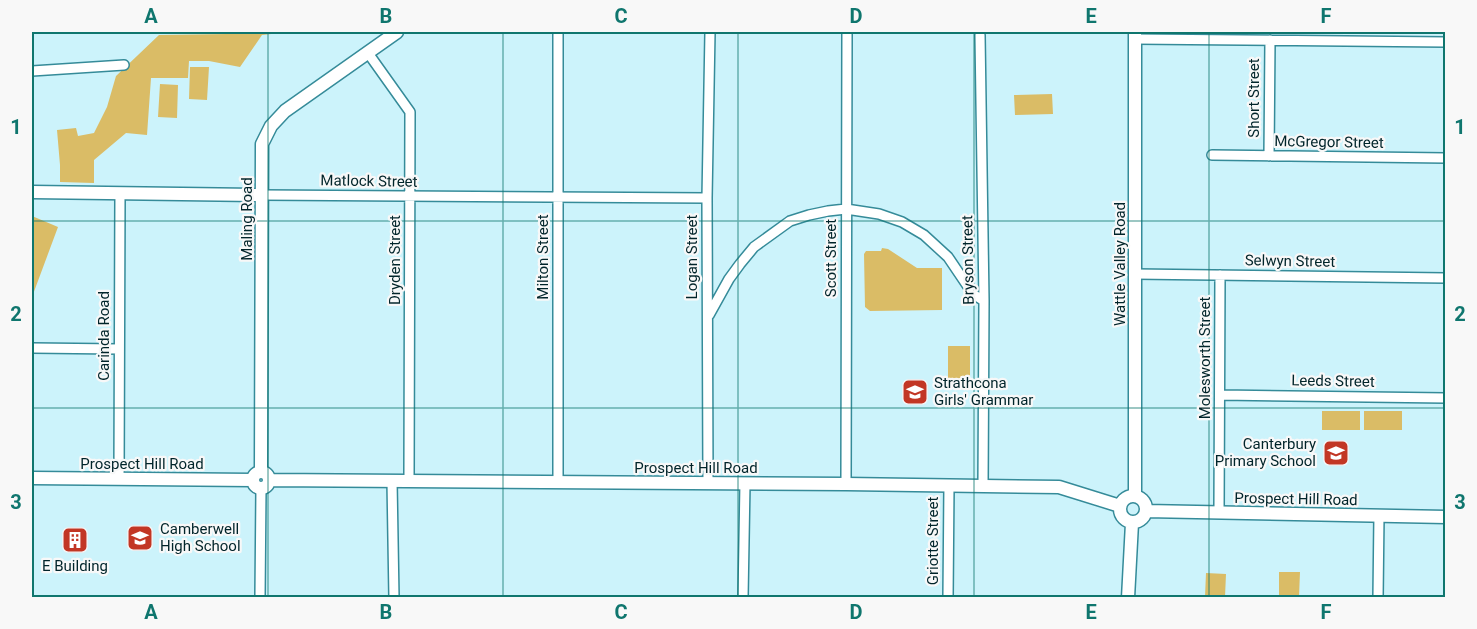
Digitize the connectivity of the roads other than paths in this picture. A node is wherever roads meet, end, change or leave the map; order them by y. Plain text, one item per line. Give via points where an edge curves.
1 (397, 32) edge
2 (558, 32) edge
3 (710, 32) edge
4 (847, 32) edge
5 (980, 33) edge
6 (1135, 35) edge
7 (1270, 40) junction
8 (1446, 42) edge
9 (368, 53) junction
10 (124, 65) dead end
11 (32, 71) edge
12 (1212, 155) dead end
13 (1269, 156) junction
14 (1446, 158) edge
15 (32, 192) edge
16 (120, 193) junction
17 (262, 195) junction
18 (410, 197) junction
19 (558, 197) junction
20 (707, 198) junction
21 (846, 210) junction
22 (1135, 274) junction
23 (1221, 275) junction
24 (708, 277) junction
25 (1446, 278) edge
26 (729, 279) junction
27 (984, 301) junction
28 (708, 317) junction
29 (32, 348) edge
30 (119, 349) junction
31 (1220, 395) junction
32 (1446, 398) edge
33 (32, 478) edge
34 (119, 479) junction
35 (261, 480) junction
36 (392, 481) junction
37 (409, 482) junction
38 (558, 482) junction
39 (708, 483) junction
40 (745, 483) junction
41 (846, 484) junction
42 (949, 485) junction
43 (983, 486) junction
44 (1135, 496) junction
45 (1120, 506) junction
46 (1146, 511) junction
47 (1219, 513) junction
48 (1379, 515) junction
49 (1446, 517) edge
50 (1132, 523) junction
51 (260, 597) edge
52 (394, 597) edge
53 (743, 597) edge
54 (948, 597) edge
55 (1128, 597) edge
56 (1378, 597) edge

1 - 9 street, Maling Road
2 - 19 street, Milton Street
3 - 20 street, Logan Street
4 - 21 street, Scott Street
5 - 27 street, Bryson Street
6 - 7 street
6 - 22 street, Wattle Valley Road
7 - 8 street
7 - 13 street, Short Street
9 - 17 street, Maling Road via 285,111 271,126 262,144
9 - 18 street, Dryden Street via 410,112
10 - 11 street
12 - 13 street, McGregor Street
13 - 14 street, McGregor Street
15 - 16 street, Matlock Street
16 - 17 street, Matlock Street
16 - 30 street, Carinda Road
17 - 18 street, Matlock Street
17 - 35 street, Maling Road
18 - 19 street, Matlock Street
18 - 37 street, Dryden Street
19 - 20 street, Matlock Street
19 - 38 street, Milton Street
20 - 24 street, Logan Street
21 - 26 street via 790,221 754,248
21 - 27 street via 879,214 924,235 948,257 973,294
21 - 41 street, Scott Street
22 - 23 street, Selwyn Street
22 - 44 street, Wattle Valley Road
23 - 25 street, Selwyn Street
23 - 31 street, Molesworth Street
24 - 26 street via 718,283
24 - 28 street, Logan Street
26 - 28 street
27 - 43 street, Bryson Street
28 - 39 street, Logan Street
29 - 30 street
30 - 34 street, Carinda Road
31 - 32 street, Leeds Street
31 - 47 street, Molesworth Street
33 - 34 street, Prospect Hill Road
34 - 35 street, Prospect Hill Road
35 - 36 street, Prospect Hill Road
35 - 51 street
36 - 37 street, Prospect Hill Road
36 - 52 street
37 - 38 street, Prospect Hill Road
38 - 39 street, Prospect Hill Road
39 - 40 street, Prospect Hill Road
40 - 41 street, Prospect Hill Road
40 - 53 street
41 - 42 street, Prospect Hill Road
42 - 43 street, Prospect Hill Road
42 - 54 street, Griotte Street
43 - 45 street, Prospect Hill Road via 1059,487
44 - 45 street via 1125,499
44 - 46 street via 1145,503
45 - 50 street via 1123,517
46 - 47 street, Prospect Hill Road
46 - 50 street via 1142,519
47 - 48 street, Prospect Hill Road
48 - 49 street, Prospect Hill Road
48 - 56 street
50 - 55 street

